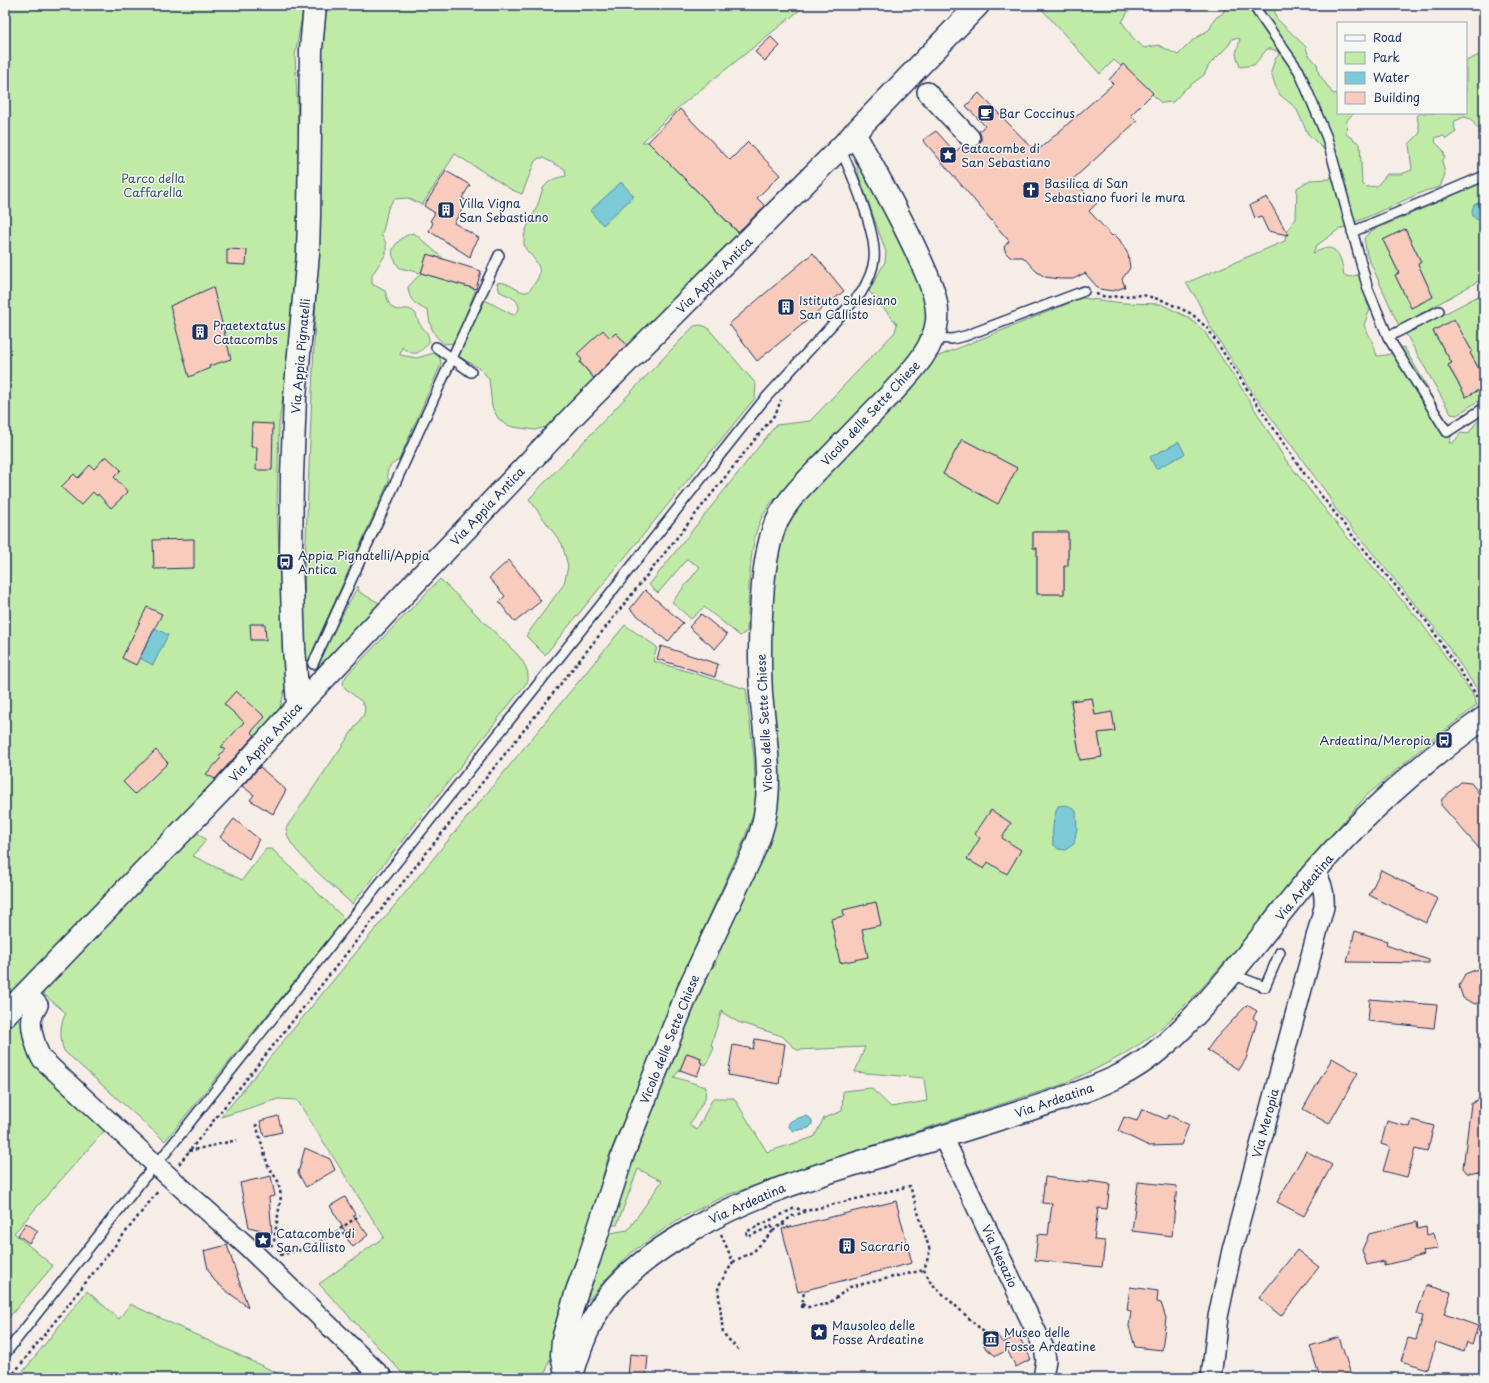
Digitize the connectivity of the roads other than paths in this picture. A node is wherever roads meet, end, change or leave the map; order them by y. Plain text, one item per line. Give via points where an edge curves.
1 (315, 5) edge
2 (978, 5) edge
3 (1253, 5) edge
4 (927, 92) dead end
5 (970, 138) dead end
6 (847, 141) junction
7 (1484, 176) edge
8 (1352, 232) junction
9 (499, 255) dead end
10 (1084, 291) road end
11 (1439, 311) dead end
12 (1388, 337) junction
13 (933, 338) junction
14 (436, 347) dead end
15 (452, 358) junction
16 (471, 372) dead end
17 (1484, 408) edge
18 (313, 664) dead end
19 (298, 706) junction
20 (1481, 709) edge
21 (1315, 872) junction
22 (1280, 952) dead end
23 (1232, 974) junction
24 (26, 993) junction
25 (5, 1015) edge
26 (944, 1137) junction
27 (163, 1171) junction
28 (5, 1354) edge
29 (383, 1378) edge
30 (567, 1378) edge
31 (572, 1378) edge
32 (1043, 1378) edge
33 (1211, 1378) edge

1 - 19 main road, Via Appia Pignatelli via 311,49 308,254 295,397 292,475 291,559
2 - 6 main road, Via Appia Antica
3 - 8 lane via 1299,71 1327,138
4 - 5 street
6 - 13 main road, Vicolo delle Sette Chiese via 907,231 935,300 937,311
6 - 19 main road, Via Appia Antica via 575,414
6 - 27 lane via 848,165 874,251 874,265 861,293 763,401 560,655 348,925
7 - 8 lane
8 - 12 lane via 1368,289
9 - 15 lane
10 - 13 lane via 965,336 952,339
11 - 12 lane
12 - 17 lane via 1447,432
13 - 30 main road, Vicolo delle Sette Chiese via 918,362 898,386 789,502 774,530 765,568 760,635 768,787 764,822 758,843 682,1004 623,1154 563,1339 562,1355
14 - 15 lane
15 - 16 lane
15 - 18 lane
19 - 24 main road, Via Appia Antica via 221,791
20 - 21 main road, Via Ardeatina via 1380,802
21 - 23 main road, Via Ardeatina
21 - 33 street, Via Meropia via 1322,883 1324,907 1232,1250 1218,1318
22 - 23 lane via 1265,987
23 - 26 main road, Via Ardeatina via 1172,1038 1128,1072 1074,1095
24 - 25 main road, Via Appia Antica
24 - 27 street via 38,1005 32,1014 32,1027 36,1049 41,1058
26 - 31 main road, Via Ardeatina via 758,1196 712,1218 659,1250 612,1290 599,1309 580,1348
26 - 32 street, Via Nesazio via 1044,1348 1046,1360
27 - 28 lane via 144,1178
27 - 29 street via 261,1259

